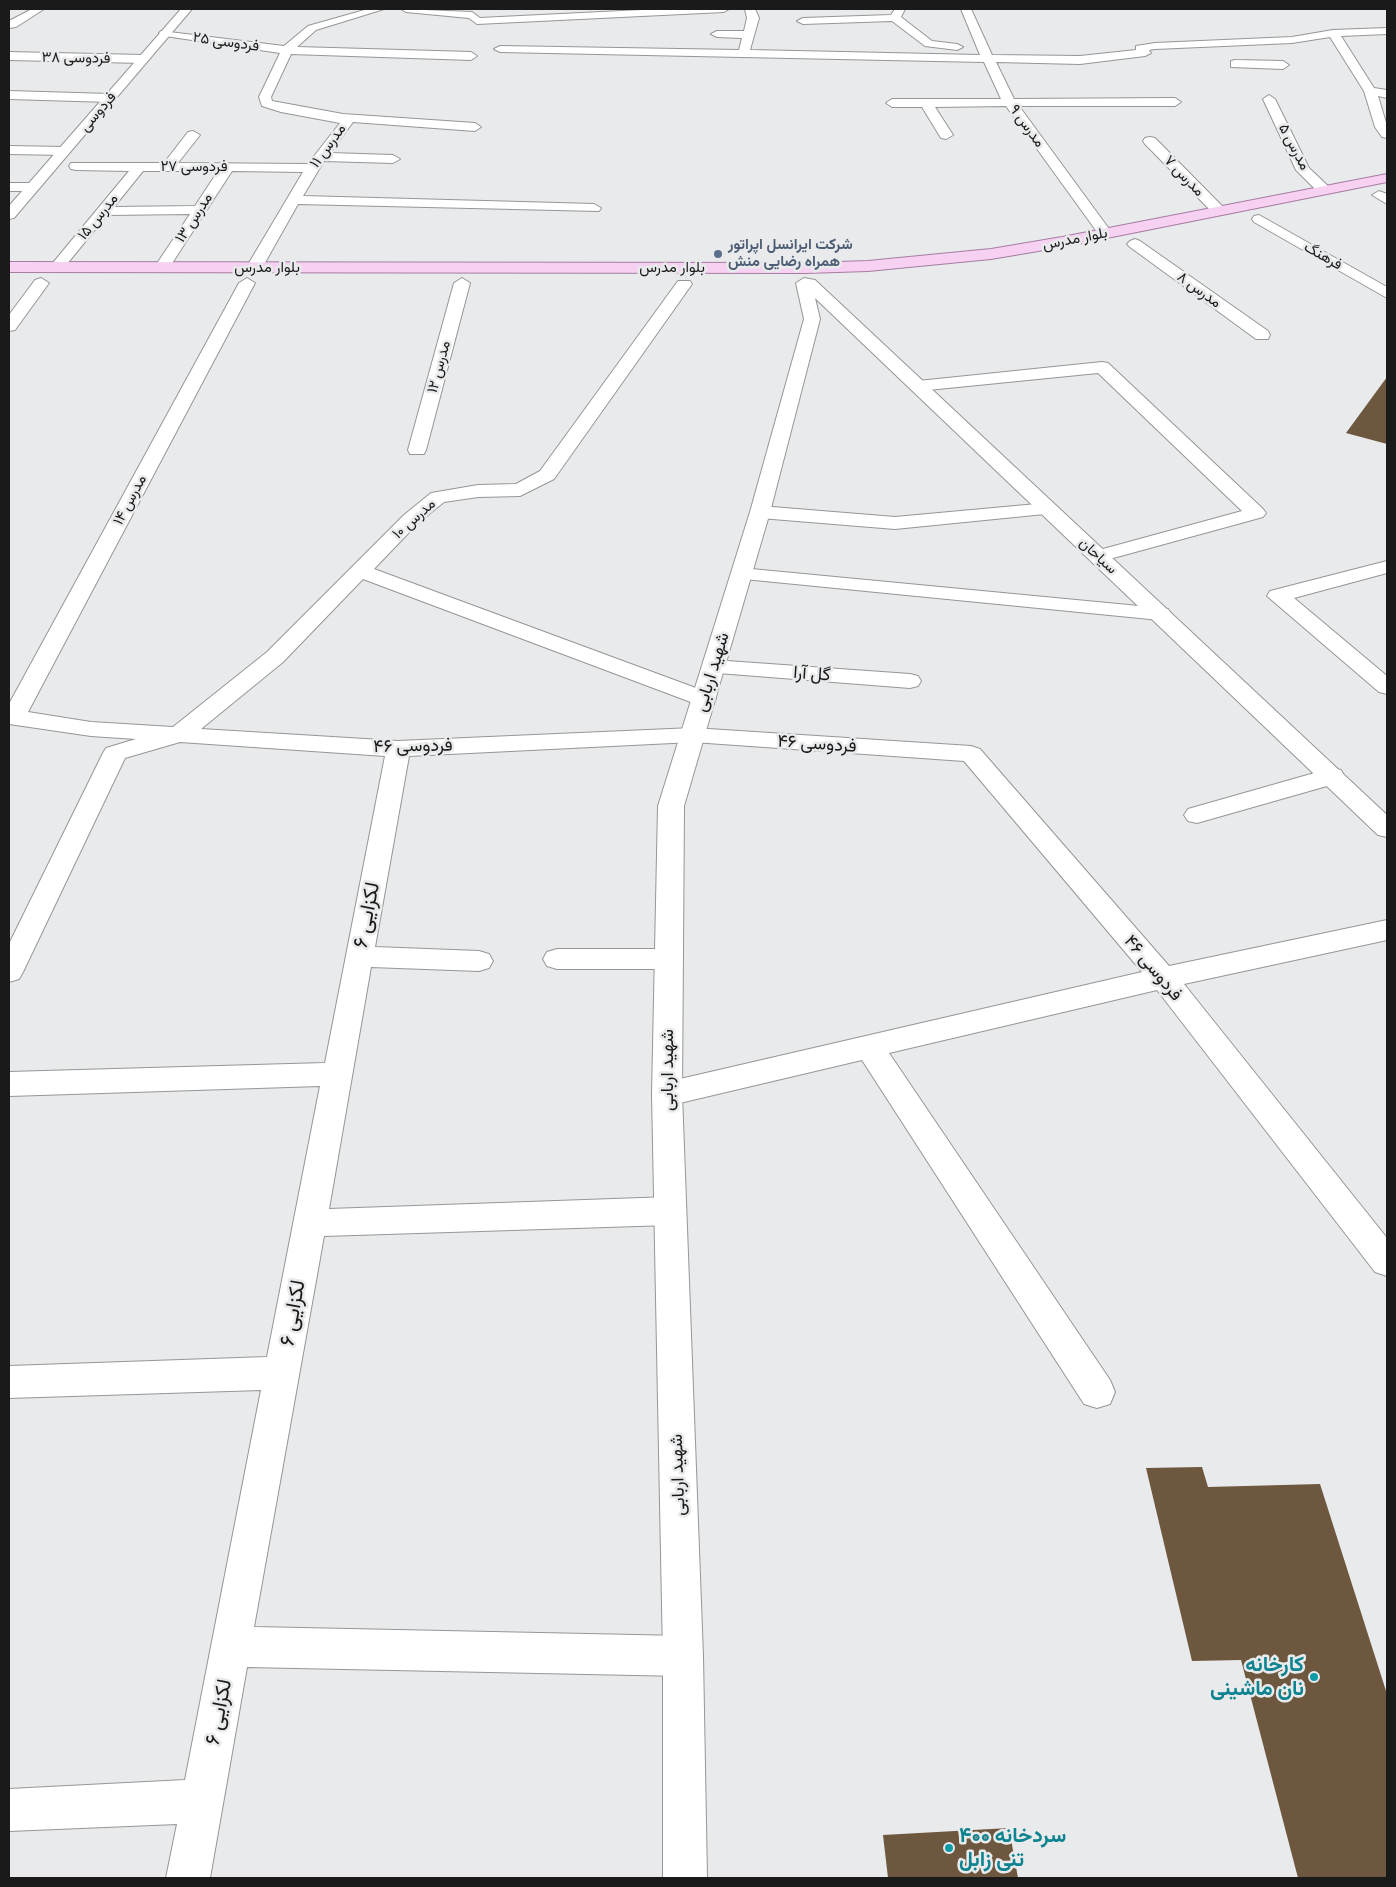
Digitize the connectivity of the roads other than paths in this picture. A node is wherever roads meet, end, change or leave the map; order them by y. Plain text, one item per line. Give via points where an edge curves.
1 (39, 9) edge
2 (187, 9) edge
3 (380, 9) edge
4 (406, 9) edge
5 (724, 9) edge
6 (750, 9) edge
7 (966, 9) edge
8 (634, 13) junction
9 (897, 13) edge
10 (315, 16) dead end
11 (342, 19) junction
12 (1374, 19) dead end
13 (803, 20) dead end
14 (9, 24) edge
15 (630, 29) dead end
16 (1387, 30) edge
17 (166, 33) junction
18 (1333, 33) junction
19 (717, 34) dead end
20 (748, 35) junction
21 (1222, 43) junction
22 (287, 50) junction
23 (500, 50) dead end
24 (986, 54) junction
25 (743, 55) junction
26 (9, 56) edge
27 (471, 56) dead end
28 (143, 59) junction
29 (1284, 65) dead end
30 (1370, 91) junction
31 (1387, 94) edge
32 (9, 95) edge
33 (110, 98) junction
34 (1269, 99) dead end
35 (1009, 102) junction
36 (1175, 102) dead end
37 (892, 103) dead end
38 (926, 103) junction
39 (337, 116) junction
40 (475, 127) dead end
41 (1387, 134) edge
42 (193, 135) dead end
43 (946, 135) dead end
44 (1150, 140) dead end
45 (9, 150) edge
46 (64, 151) junction
47 (393, 159) dead end
48 (316, 163) junction
49 (76, 166) dead end
50 (139, 167) junction
51 (168, 167) junction
52 (227, 168) junction
53 (1387, 178) edge
54 (9, 187) edge
55 (32, 187) junction
56 (1324, 190) junction
57 (1384, 196) edge
58 (1360, 199) dead end
59 (293, 200) junction
60 (594, 208) dead end
61 (200, 210) junction
62 (103, 211) junction
63 (1218, 211) junction
64 (1287, 214) dead end
65 (9, 215) edge
66 (1259, 220) junction
67 (1240, 223) dead end
68 (1106, 233) junction
69 (1154, 240) dead end
70 (1136, 244) junction
71 (1118, 248) dead end
72 (1036, 262) dead end
73 (9, 267) edge
74 (57, 267) junction
75 (972, 271) dead end
76 (163, 278) junction
77 (256, 278) junction
78 (33, 283) joint
79 (61, 283) dead end
80 (228, 283) dead end
81 (442, 283) dead end
82 (462, 283) junction
83 (481, 283) dead end
84 (675, 284) joint
85 (704, 284) dead end
86 (812, 292) joint
87 (1387, 293) edge
88 (9, 326) edge
89 (1262, 335) dead end
90 (918, 386) junction
91 (417, 450) dead end
92 (1048, 509) junction
93 (760, 512) junction
94 (1099, 556) junction
95 (1387, 568) edge
96 (360, 571) junction
97 (741, 574) junction
98 (1160, 614) junction
99 (713, 667) junction
100 (910, 681) dead end
101 (1387, 687) edge
102 (704, 699) junction
103 (11, 718) edge
104 (178, 735) junction
105 (693, 735) junction
106 (398, 748) junction
107 (1332, 776) junction
108 (1197, 815) dead end
109 (1387, 829) edge
110 (1387, 930) edge
111 (359, 957) junction
112 (557, 959) dead end
113 (669, 959) junction
114 (479, 961) dead end
115 (9, 972) edge
116 (1163, 978) junction
117 (869, 1047) junction
118 (338, 1074) junction
119 (9, 1084) edge
120 (668, 1094) junction
121 (670, 1211) junction
122 (310, 1222) junction
123 (1387, 1262) edge
124 (282, 1374) junction
125 (9, 1382) edge
126 (1096, 1392) dead end
127 (231, 1647) junction
128 (683, 1656) junction
129 (202, 1801) junction
130 (9, 1810) edge
131 (188, 1878) edge
132 (685, 1878) edge

1 - 14 street
2 - 17 street, فردوسی
3 - 11 street
4 - 8 street via 472,15 477,22
5 - 8 street
6 - 20 street via 753,18
7 - 24 street, مدرس ۹
8 - 15 street
9 - 13 street
9 - 24 street via 929,44
10 - 11 street
11 - 22 street via 312,28
12 - 16 street
16 - 18 street
17 - 22 street, فردوسی ۲۵
17 - 28 street, فردوسی
18 - 21 street via 1292,40
18 - 30 street
19 - 20 street
20 - 25 street
21 - 24 street via 1156,46 1140,48 1145,53 1080,60
21 - 29 street via 1237,68
22 - 27 street, فردوسی ۲۵
22 - 39 street, مدرس ۱۱ via 264,101 275,106
23 - 25 street
24 - 25 street
24 - 35 street, مدرس ۹
26 - 28 street, فردوسی ۳۸
28 - 33 street, فردوسی
30 - 31 street
30 - 41 street via 1381,127
32 - 33 street
33 - 46 street, فردوسی
34 - 56 street, مدرس ۵ via 1303,170
35 - 36 street
35 - 38 street
35 - 68 street, مدرس ۹
37 - 38 street
38 - 43 street
39 - 40 street
39 - 48 street, مدرس ۱۱ via 347,122
42 - 51 street
44 - 63 street, مدرس ۷
45 - 46 street
46 - 55 street, فردوسی
47 - 48 street, فردوسی ۲۷
48 - 52 street, فردوسی ۲۷
48 - 59 street, مدرس ۱۱
49 - 50 street, فردوسی ۲۷
50 - 51 street, فردوسی ۲۷
50 - 62 street, مدرس ۱۵
51 - 52 street, فردوسی ۲۷
52 - 61 street, مدرس ۱۳
53 - 56 main road, بلوار مدرس
54 - 55 street
55 - 65 street, فردوسی
56 - 63 main road, بلوار مدرس
57 - 58 main road
59 - 60 street
59 - 77 street, مدرس ۱۱
61 - 62 street
61 - 76 street, مدرس ۱۳
62 - 74 street, مدرس ۱۵
63 - 68 main road, بلوار مدرس
64 - 66 main road
66 - 67 main road
66 - 87 street, فرهنگ
68 - 77 main road, بلوار مدرس via 992,254 868,266
69 - 70 main road, بلوار مدرس
70 - 71 main road, بلوار مدرس
70 - 89 street, مدرس ۸
72 - 75 main road, بلوار مدرس
73 - 74 main road, بلوار مدرس
74 - 76 main road, بلوار مدرس
76 - 77 main road, بلوار مدرس
77 - 80 main road, بلوار مدرس
77 - 103 street, مدرس ۱۴
78 - 79 main road
78 - 88 street
81 - 82 main road
82 - 83 main road
82 - 91 street, مدرس ۱۲
84 - 85 main road, بلوار مدرس
84 - 96 street, مدرس ۱۰ via 649,330 547,475 520,490 478,491 438,497 411,519
86 - 90 street, سیاحان
86 - 93 street, شهید اربابی via 812,319
90 - 92 street, سیاحان
90 - 94 street via 1102,367 1256,513
92 - 93 street via 895,523
92 - 94 street, سیاحان
93 - 97 street, شهید اربابی
94 - 98 street, سیاحان
95 - 101 street via 1278,596
96 - 102 street
96 - 104 street, مدرس ۱۰ via 275,657
97 - 98 street
97 - 99 street, شهید اربابی
98 - 107 street, سیاحان
99 - 100 street, گل آرا
99 - 102 street, شهید اربابی
102 - 105 street, شهید اربابی
103 - 104 street, فردوسی ۴۶ via 91,729
104 - 106 street, فردوسی ۴۶
104 - 115 street via 115,753
105 - 106 street, فردوسی ۴۶
105 - 113 street, شهید اربابی via 671,806
105 - 116 street, فردوسی ۴۶ via 970,754
106 - 111 street, لکزایی ۶
107 - 108 street
107 - 109 street, سیاحان
110 - 116 street
111 - 114 street
111 - 118 street, لکزایی ۶
112 - 113 street
113 - 120 street, شهید اربابی
116 - 117 street
116 - 123 street, فردوسی ۴۶
117 - 120 street
117 - 126 street
118 - 119 street
118 - 122 street, لکزایی ۶
120 - 121 street, شهید اربابی
121 - 122 street
121 - 128 street, شهید اربابی
122 - 124 street, لکزایی ۶
124 - 125 street
124 - 127 street, لکزایی ۶
127 - 128 street
127 - 129 street, لکزایی ۶
128 - 132 street, شهید اربابی
129 - 130 street
129 - 131 street, لکزایی ۶

